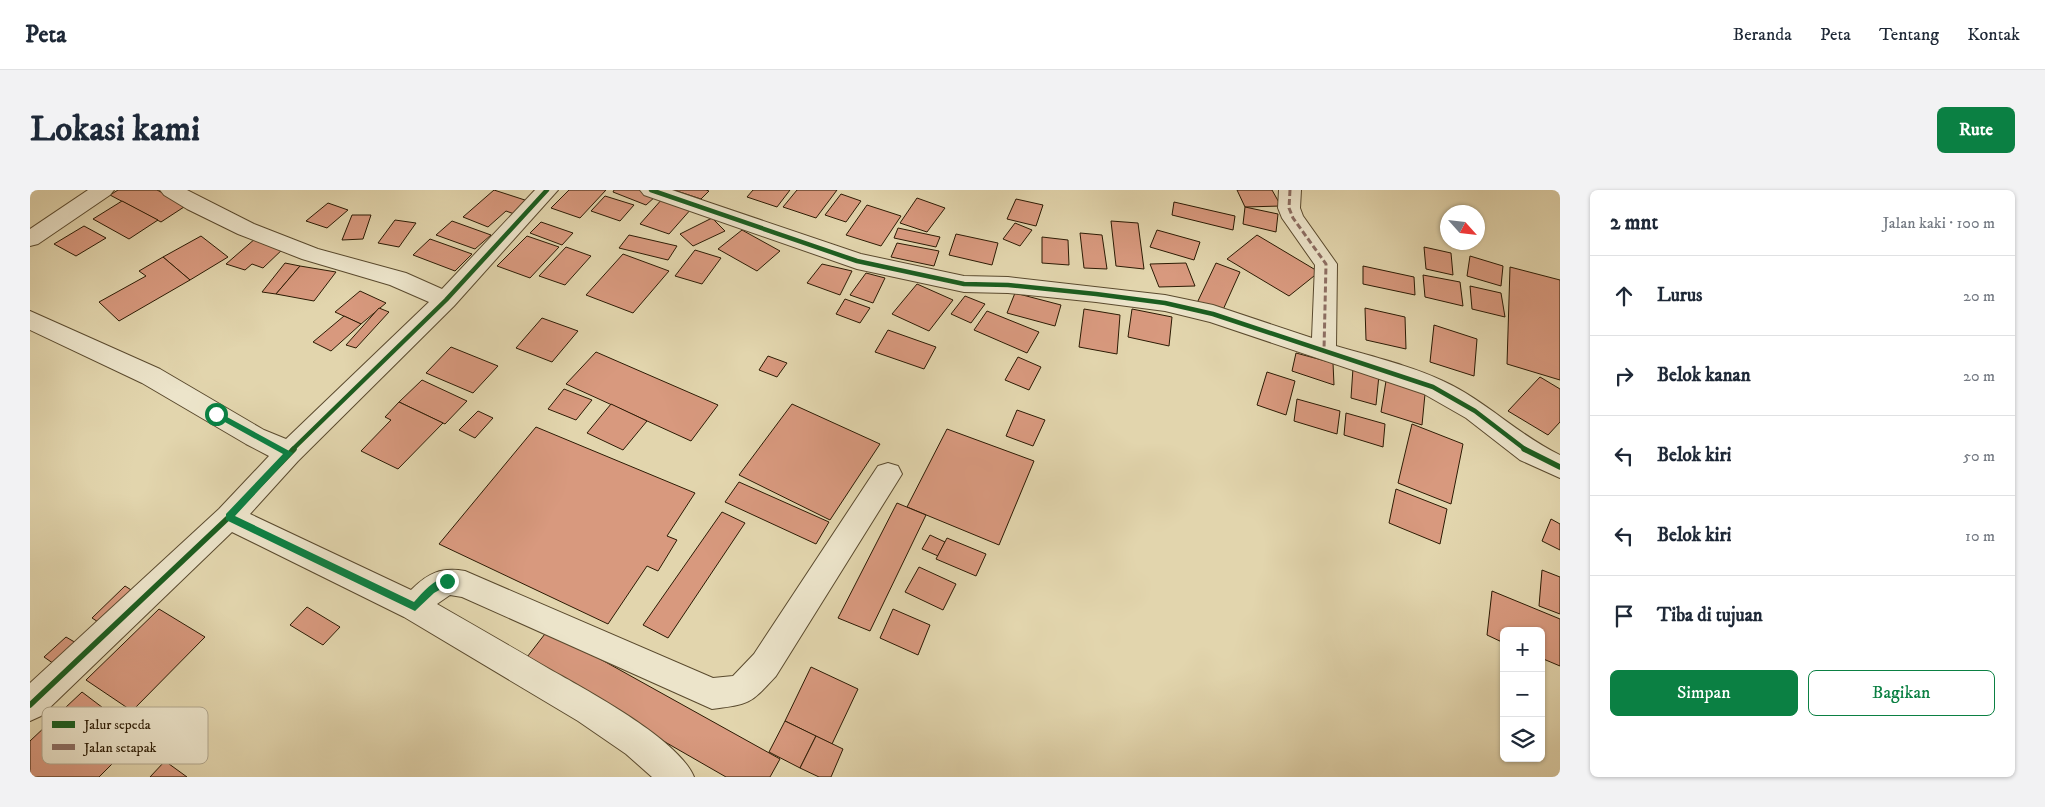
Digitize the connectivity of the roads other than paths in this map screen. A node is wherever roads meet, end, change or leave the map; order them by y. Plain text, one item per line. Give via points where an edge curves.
1 (103, 190) edge
2 (171, 190) edge
3 (547, 190) edge
4 (651, 190) edge
5 (1290, 190) edge
6 (30, 239) edge
7 (446, 300) junction
8 (30, 320) edge
9 (1324, 350) junction
10 (289, 453) junction
11 (1560, 468) edge
12 (888, 474) dead end
13 (229, 517) junction
14 (415, 607) junction
15 (32, 699) edge
16 (677, 777) edge

1 - 6 street
2 - 7 street via 246,229 310,254 384,274
3 - 7 street
4 - 9 street via 858,261 964,284 1017,286 1165,303 1213,314
5 - 9 street via 1288,208 1326,264
7 - 10 street
8 - 10 street via 151,376 255,437
9 - 11 street via 1433,387 1475,411 1529,452
10 - 13 street
12 - 14 street via 765,665 741,690 712,694 465,584 447,581 431,590
13 - 14 street
13 - 15 street
14 - 16 street via 598,716 638,742

